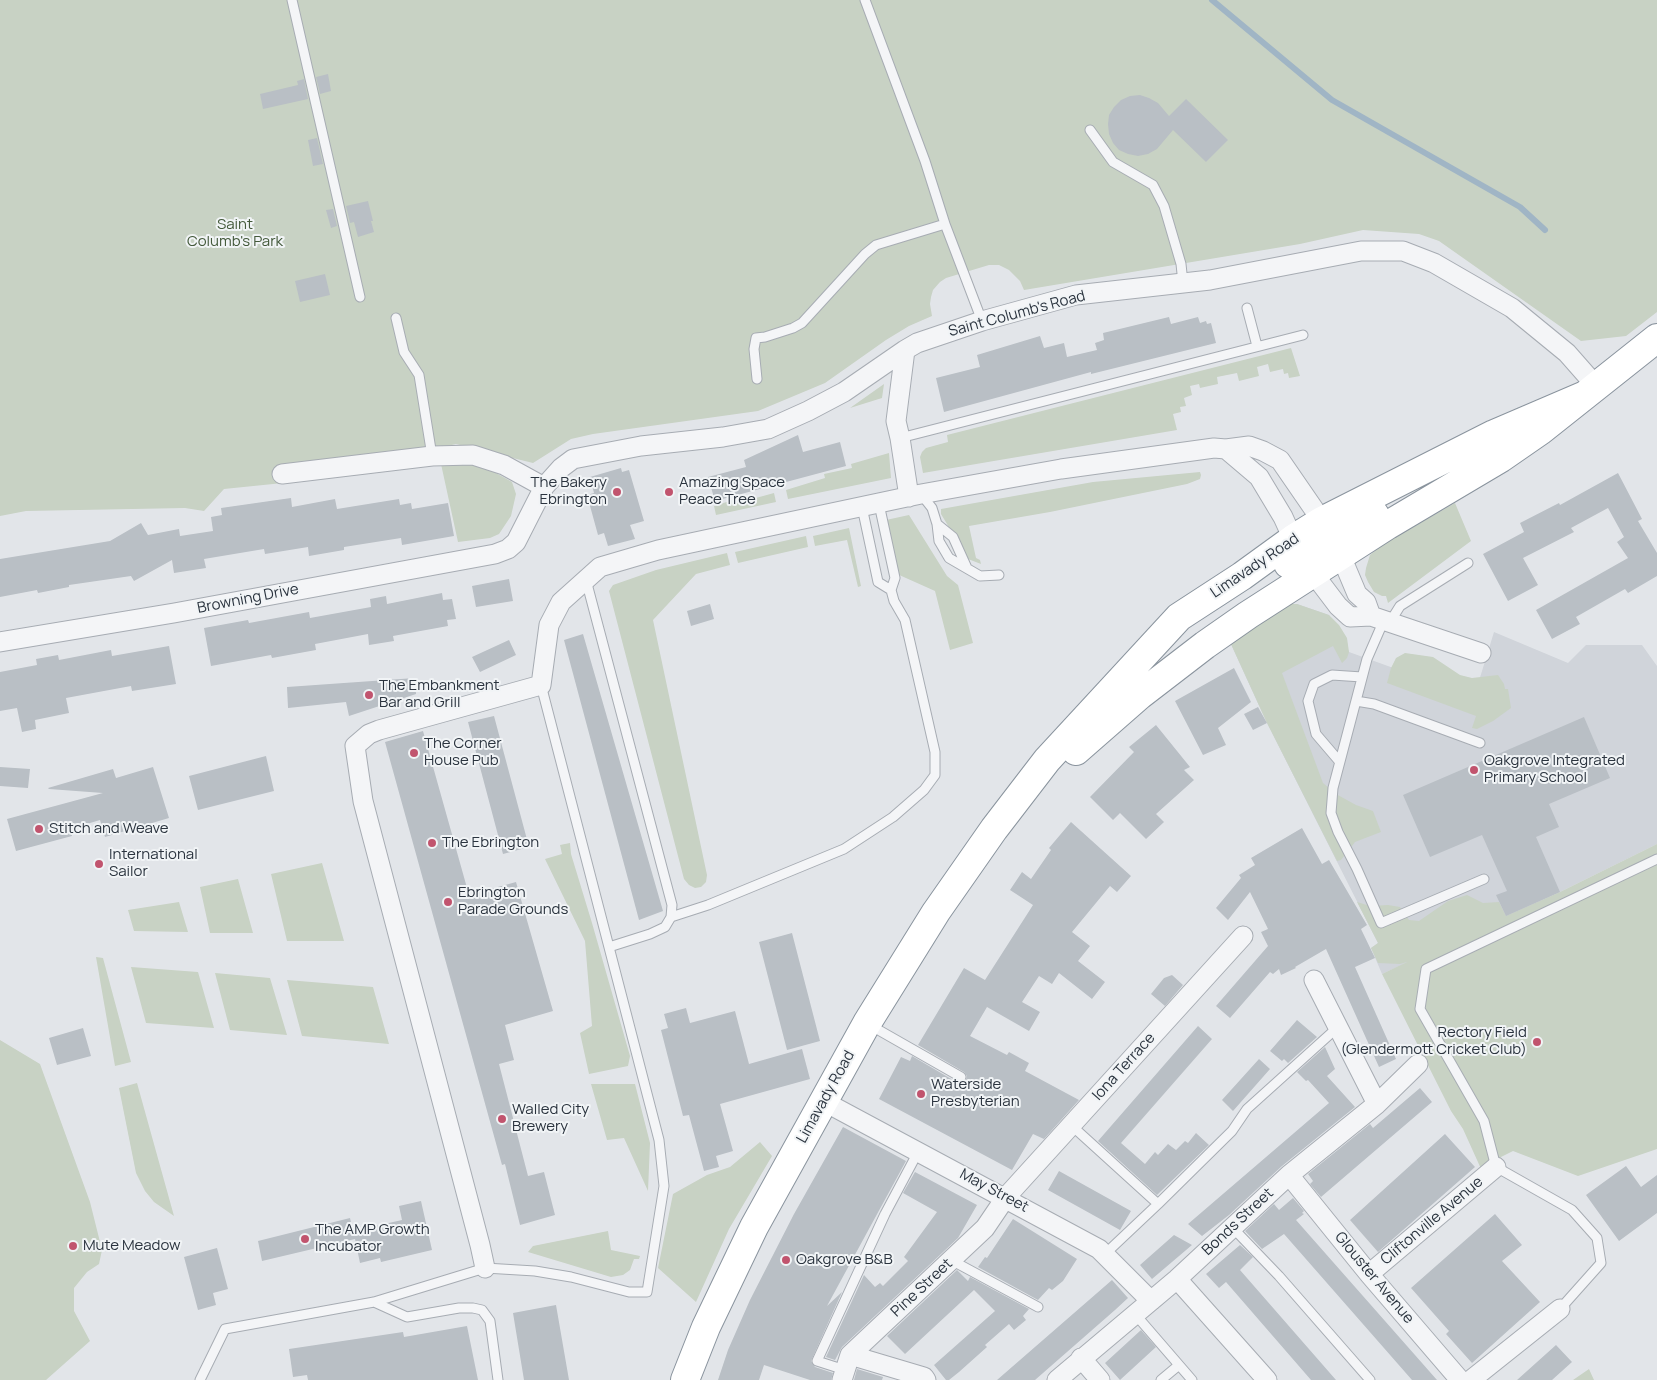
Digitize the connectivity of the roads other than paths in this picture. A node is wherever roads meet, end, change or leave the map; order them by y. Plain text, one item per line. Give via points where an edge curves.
1 (292, 0) edge
2 (865, 0) edge
3 (1090, 130) dead end
4 (945, 224) junction
5 (1183, 283) junction
6 (360, 296) dead end
7 (1247, 308) dead end
8 (396, 318) dead end
9 (982, 321) junction
10 (1303, 335) dead end
11 (1657, 338) edge
12 (1257, 346) junction
13 (905, 350) junction
14 (757, 380) dead end
15 (1591, 390) junction
16 (900, 438) junction
17 (1226, 449) junction
18 (432, 456) junction
19 (282, 474) dead end
20 (544, 487) junction
21 (915, 496) junction
22 (862, 507) junction
23 (937, 524) junction
24 (1331, 539) junction
25 (496, 554) joint
26 (1303, 556) junction
27 (1468, 563) dead end
28 (967, 568) junction
29 (998, 575) dead end
30 (586, 580) junction
31 (891, 590) junction
32 (1382, 620) junction
33 (0, 642) edge
34 (1481, 653) dead end
35 (1362, 677) junction
36 (541, 684) junction
37 (1356, 701) junction
38 (1480, 743) dead end
39 (1339, 761) junction
40 (994, 829) junction
41 (1657, 859) edge
42 (1484, 879) dead end
43 (671, 916) junction
44 (1243, 936) dead end
45 (609, 947) junction
46 (1314, 980) dead end
47 (867, 1024) junction
48 (1338, 1027) junction
49 (1418, 1064) dead end
50 (962, 1077) dead end
51 (823, 1101) junction
52 (1377, 1104) junction
53 (1071, 1126) junction
54 (919, 1151) junction
55 (1496, 1167) junction
56 (1289, 1174) junction
57 (1006, 1197) junction
58 (1158, 1204) junction
59 (1232, 1227) junction
60 (1105, 1254) junction
61 (951, 1260) junction
62 (484, 1268) junction
63 (1369, 1274) junction
64 (1178, 1279) junction
65 (1151, 1301) junction
66 (374, 1302) junction
67 (1038, 1308) dead end
68 (1560, 1309) joint
69 (1135, 1314) junction
70 (1081, 1358) junction
71 (1179, 1366) junction
72 (846, 1368) edge
73 (200, 1380) edge
74 (498, 1380) edge
75 (685, 1380) edge
76 (926, 1380) edge
77 (1057, 1380) edge
78 (1100, 1380) edge
79 (1161, 1380) edge
80 (1192, 1380) edge
81 (1267, 1380) edge
82 (1370, 1380) edge
83 (1460, 1380) edge
84 (1471, 1380) edge

1 - 6 lane
2 - 4 lane
3 - 5 lane via 1113,162 1153,186 1170,225
4 - 9 lane
4 - 14 lane via 876,245 802,323 765,338 756,338
5 - 9 street, Saint Columb's Road via 1076,295
5 - 15 street, Saint Columb's Road via 1361,251 1403,251 1434,263 1512,308 1567,353
7 - 12 lane
8 - 18 lane via 404,352 420,375
9 - 13 street, Saint Columb's Road
10 - 12 lane
11 - 15 highway, Limavady Road
12 - 16 lane
13 - 16 street via 896,421
13 - 20 street, Saint Columb's Road via 844,392 768,429 573,459
15 - 24 highway, Limavady Road via 1494,434
15 - 24 highway, Limavady Road via 1501,458 1388,526
16 - 21 street
17 - 21 street via 1061,469
17 - 24 street via 1249,446 1280,460
17 - 26 street via 1259,477
18 - 19 street
18 - 20 street via 473,455 504,464
20 - 25 street, Saint Columb's Road via 516,542
21 - 22 street
21 - 23 lane via 932,508
22 - 30 street via 658,550 600,567
22 - 31 lane via 894,578
22 - 31 lane via 878,582
23 - 28 lane via 953,537
23 - 28 lane via 939,541 949,558
24 - 26 highway, Limavady Road
24 - 26 highway, Limavady Road
24 - 32 street via 1357,594
25 - 33 street, Browning Drive
26 - 32 street via 1338,606 1350,617
26 - 40 highway, Limavady Road via 1248,615 1140,695
26 - 40 highway, Limavady Road via 1242,576 1179,617 1046,760
27 - 32 lane
28 - 29 lane via 980,576
30 - 36 street via 561,602 549,625
30 - 43 lane via 672,904
31 - 43 lane via 905,620 935,752 935,775 924,790 883,826 844,849 708,906
32 - 34 street
32 - 35 lane
35 - 37 lane
35 - 39 lane via 1332,675 1314,684 1308,701 1316,734
36 - 45 lane
36 - 62 street via 379,730 355,746 364,801
37 - 38 lane via 1374,704
37 - 39 lane
39 - 42 lane via 1331,812 1381,923
40 - 47 highway, Limavady Road via 936,912
41 - 55 lane via 1426,969 1420,1009 1484,1121
43 - 45 lane via 665,927
44 - 53 street, Iona Terrace
45 - 62 lane via 659,1140 664,1186 647,1292 629,1292 535,1271
46 - 48 street
47 - 50 lane
47 - 51 highway, Limavady Road
48 - 52 street
48 - 58 lane via 1247,1109 1232,1131
49 - 52 street, Bonds Street
51 - 54 street, May Street
51 - 75 highway, Limavady Road via 754,1227 706,1327
52 - 56 street, Bonds Street
53 - 57 street, Iona Terrace
53 - 58 lane
54 - 57 street, May Street
54 - 72 lane via 885,1214 817,1361
55 - 63 street, Cliftonville Avenue
55 - 68 lane via 1572,1210 1598,1238 1602,1263
56 - 59 street, Bonds Street
56 - 63 street, Glouster Avenue
57 - 60 street, May Street
57 - 61 street, Pine Street via 985,1228
58 - 60 lane
59 - 64 street, Bonds Street
59 - 82 lane
60 - 65 street, May Street
61 - 67 lane
61 - 72 street, Pine Street
62 - 66 lane
63 - 83 street, Glouster Avenue
64 - 65 street, Bonds Street
64 - 81 street
65 - 69 street, Bonds Street
66 - 73 lane via 225,1329
66 - 74 lane via 407,1317 459,1308 482,1310 490,1321
68 - 84 street
69 - 70 street, Bonds Street
69 - 71 lane
70 - 77 street, Bonds Street
70 - 78 street
71 - 79 lane
71 - 80 lane
72 - 76 street

